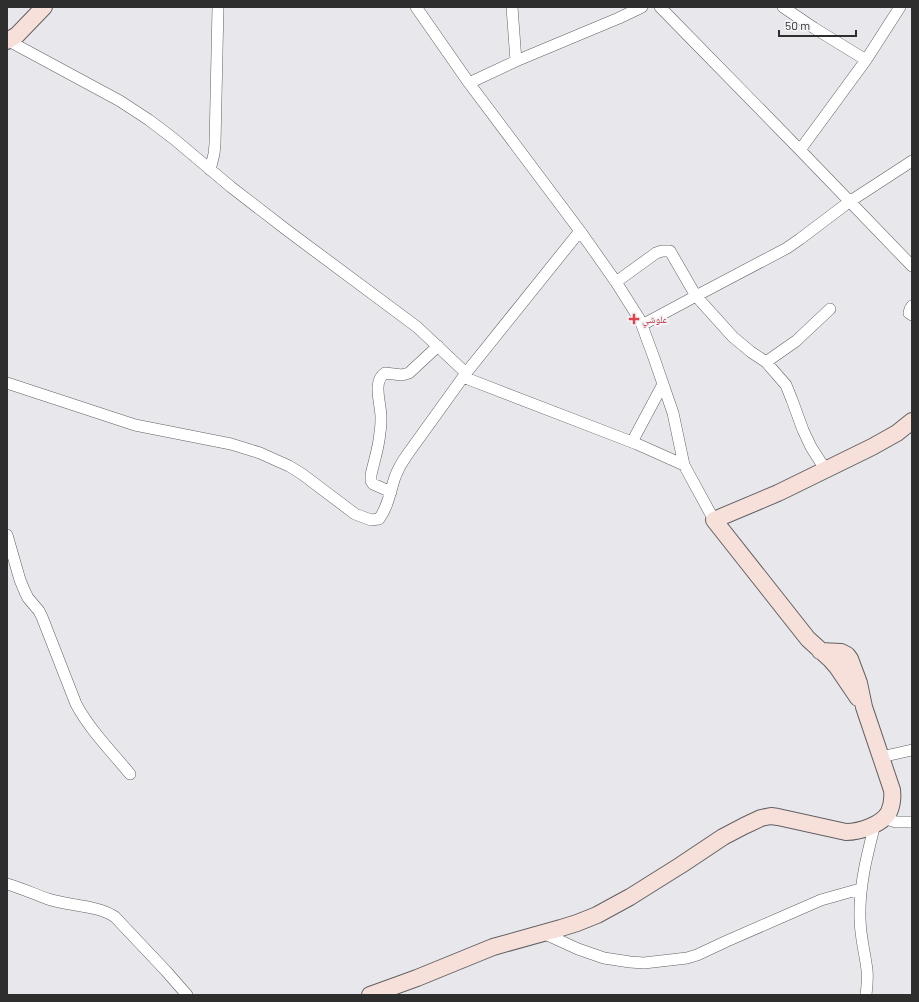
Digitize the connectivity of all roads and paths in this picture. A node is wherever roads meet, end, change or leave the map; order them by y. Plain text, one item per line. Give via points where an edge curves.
1 (44, 7) edge
2 (218, 7) edge
3 (416, 7) edge
4 (512, 7) edge
5 (642, 7) edge
6 (660, 7) edge
7 (784, 7) edge
8 (900, 7) edge
9 (8, 40) edge
10 (866, 60) junction
11 (516, 61) junction
12 (469, 83) junction
13 (800, 150) junction
14 (912, 161) edge
15 (210, 170) junction
16 (850, 202) junction
17 (580, 231) junction
18 (912, 266) edge
19 (616, 282) junction
20 (696, 296) junction
21 (912, 306) edge
22 (830, 309) dead end
23 (912, 315) edge
24 (642, 326) junction
25 (438, 346) junction
26 (766, 362) junction
27 (465, 375) junction
28 (7, 383) edge
29 (663, 384) junction
30 (912, 421) edge
31 (632, 442) junction
32 (684, 465) junction
33 (826, 469) junction
34 (391, 492) junction
35 (714, 520) junction
36 (7, 535) edge
37 (912, 750) edge
38 (881, 757) junction
39 (130, 774) dead end
40 (880, 821) junction
41 (912, 822) edge
42 (7, 884) edge
43 (860, 890) junction
44 (543, 933) junction
45 (187, 995) edge
46 (370, 995) edge
47 (866, 995) edge

1 - 9 street via 18,35
2 - 15 street via 215,144
3 - 12 street
4 - 11 street
5 - 11 street
6 - 13 street
7 - 10 street
8 - 10 street
9 - 15 street via 120,101 174,138
10 - 13 street
11 - 12 street
12 - 17 street
13 - 16 street
14 - 16 street
15 - 25 street via 417,326
16 - 18 street
16 - 20 street via 787,248
17 - 19 street
17 - 27 street
19 - 20 street via 656,254 670,251
19 - 24 street
20 - 24 street
20 - 26 street via 733,337
21 - 23 street via 909,313
22 - 26 street via 796,341
24 - 29 street
25 - 27 street
25 - 34 street via 409,372 402,375 385,373 380,378 380,433 371,480 373,484
26 - 33 street via 786,385 811,447
27 - 31 street
27 - 34 street via 402,462
28 - 34 street via 135,425 231,444 260,453 302,474 355,514 367,519 379,519
29 - 31 street
29 - 32 street via 673,413
30 - 33 street via 872,447
31 - 32 street
32 - 35 street
33 - 35 street
35 - 38 street via 808,639 820,651 841,652 850,659
36 - 39 street via 20,580 28,598 42,617 82,716
37 - 38 street
38 - 40 street via 892,790 892,798 889,813
40 - 41 street
40 - 43 street via 864,868
40 - 44 street via 857,831 846,832 778,817 761,818 723,837 630,897 596,915
42 - 45 street via 49,899 111,914
43 - 44 street via 821,900 687,958 644,963 604,958
43 - 47 street via 860,919 867,970
44 - 46 street via 493,947

